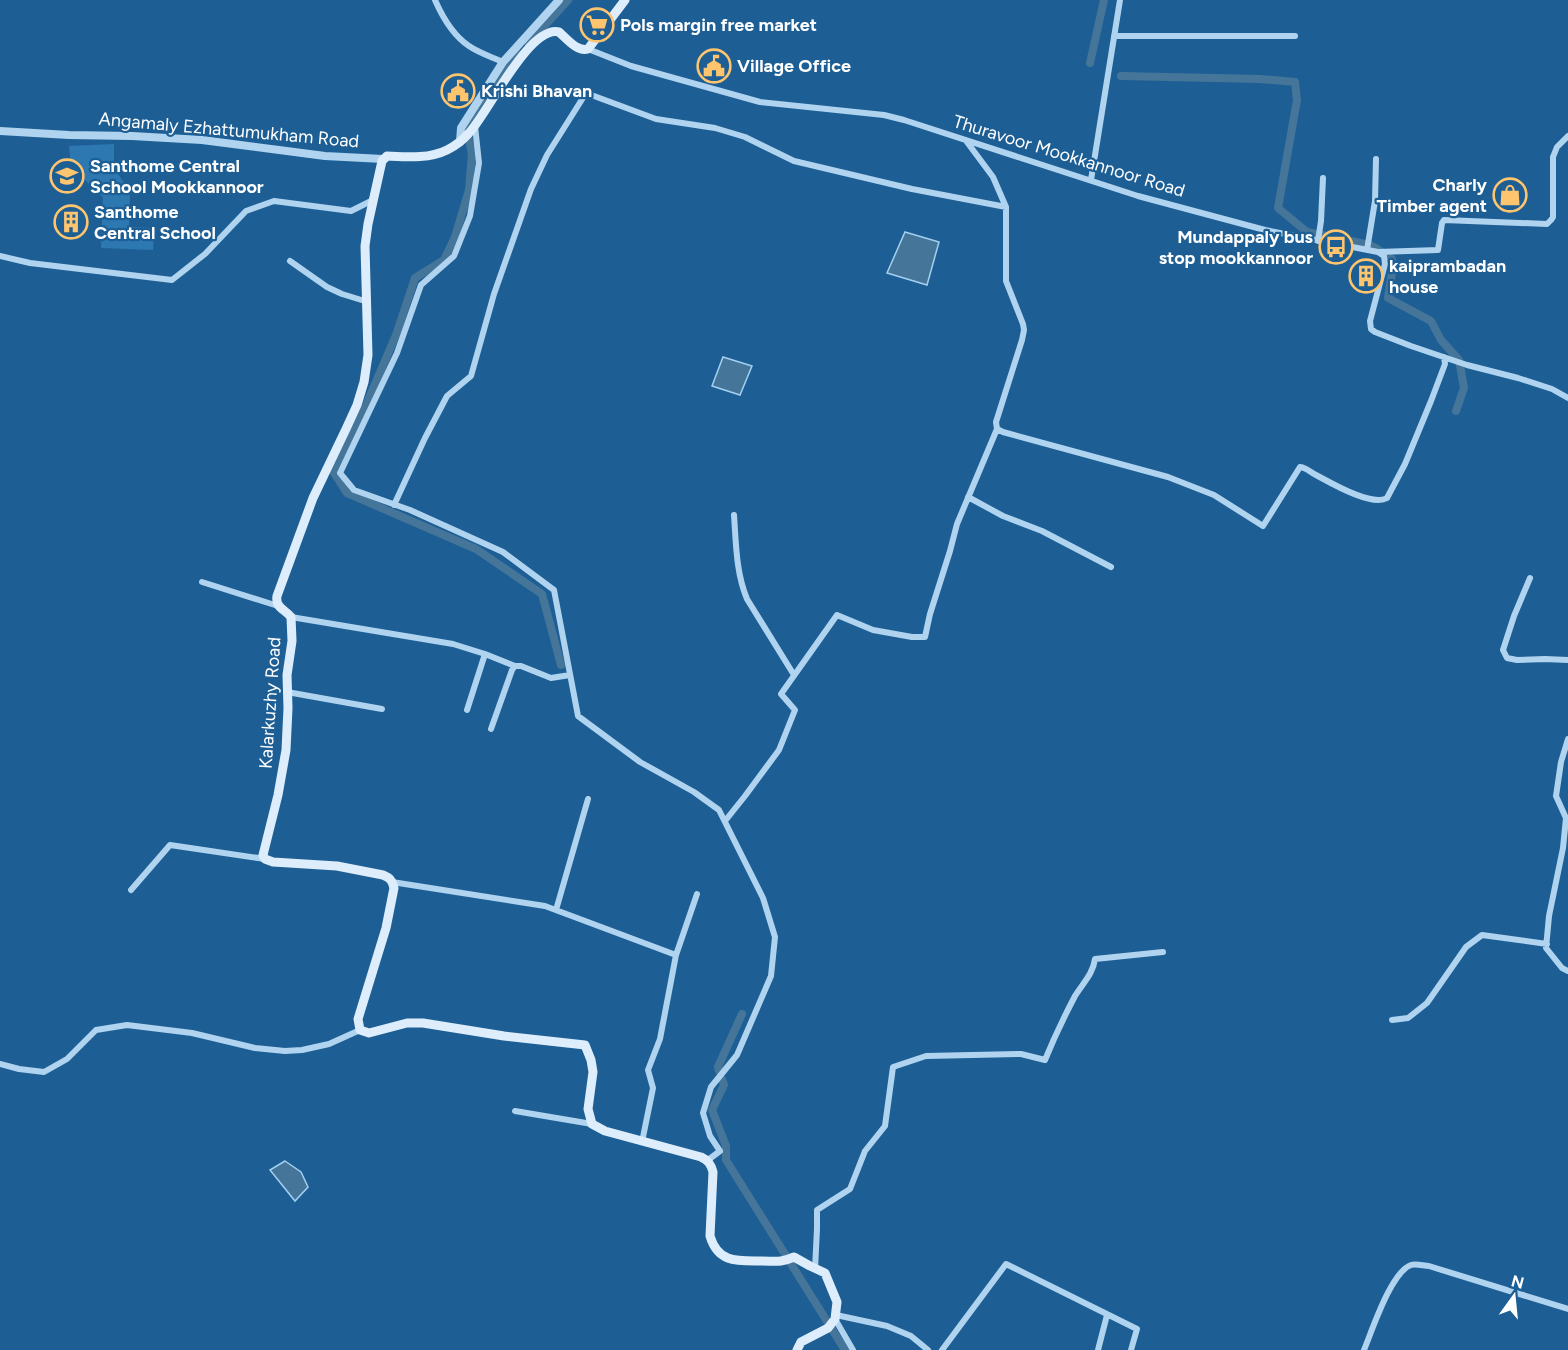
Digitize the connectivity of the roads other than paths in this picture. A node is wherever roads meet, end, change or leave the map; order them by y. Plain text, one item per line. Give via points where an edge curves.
1 (435, 0) edge
2 (559, 0) edge
3 (625, 0) edge
4 (1120, 0) edge
5 (1114, 36) junction
6 (1295, 36) dead end
7 (588, 49) junction
8 (503, 62) junction
9 (0, 131) edge
10 (468, 134) junction
11 (1568, 136) edge
12 (967, 141) junction
13 (383, 159) junction
14 (1376, 159) dead end
15 (1323, 178) dead end
16 (1091, 180) junction
17 (373, 200) junction
18 (1006, 207) junction
19 (1318, 241) junction
20 (1367, 250) junction
21 (1378, 252) junction
22 (0, 256) edge
23 (290, 261) dead end
24 (368, 302) junction
25 (1444, 357) junction
26 (1568, 398) edge
27 (998, 429) junction
28 (968, 497) junction
29 (394, 505) junction
30 (734, 515) dead end
31 (1111, 567) dead end
32 (1530, 578) dead end
33 (201, 582) dead end
34 (278, 606) junction
35 (291, 617) junction
36 (485, 654) junction
37 (1568, 660) edge
38 (515, 666) junction
39 (570, 675) junction
40 (794, 675) junction
41 (287, 692) junction
42 (382, 709) dead end
43 (467, 710) dead end
44 (491, 729) dead end
45 (1568, 739) edge
46 (588, 799) dead end
47 (725, 821) junction
48 (265, 859) junction
49 (392, 882) junction
50 (130, 890) dead end
51 (697, 894) dead end
52 (556, 910) junction
53 (1547, 944) junction
54 (1163, 952) dead end
55 (676, 955) junction
56 (1568, 971) edge
57 (1392, 1020) dead end
58 (360, 1030) junction
59 (0, 1064) edge
60 (514, 1111) dead end
61 (592, 1124) junction
62 (642, 1142) junction
63 (708, 1160) junction
64 (815, 1269) junction
65 (1568, 1309) edge
66 (1107, 1315) junction
67 (836, 1317) junction
68 (797, 1350) edge
69 (853, 1350) edge
70 (928, 1350) edge
71 (942, 1350) edge
72 (1098, 1350) edge
73 (1131, 1350) edge
74 (1364, 1350) edge

1 - 8 street via 464,42
2 - 8 street
3 - 7 main road
4 - 5 street
5 - 6 street
5 - 16 street
7 - 10 main road via 579,48 556,31 536,40
7 - 12 street, Thuravoor Mookkannoor Road via 631,66 760,102 884,115
8 - 10 street via 460,128
9 - 13 street, Angamaly Ezhattumukham Road via 202,140 325,156
10 - 13 main road via 446,151 416,158
10 - 29 street via 479,162 470,216 454,256 421,285 396,353 340,472 354,490
11 - 21 street, Thuravoor Mookkannoor Road via 1553,157 1553,217 1547,224 1444,220 1438,250
12 - 16 street, Thuravoor Mookkannoor Road
12 - 18 street via 993,177
13 - 17 main road
14 - 20 street via 1375,201
15 - 19 street
16 - 19 street, Thuravoor Mookkannoor Road via 1234,222
17 - 22 street via 351,211 274,201 246,211 205,254 172,280
17 - 24 main road via 365,246
18 - 27 street via 1006,281 1024,330 996,422
18 - 29 street via 794,161 745,137 656,119 586,93 547,155 531,189 494,294 471,376 447,396
19 - 20 street, Thuravoor Mookkannoor Road
20 - 21 street, Thuravoor Mookkannoor Road
21 - 25 street via 1384,256 1385,264 1371,329
23 - 24 street via 327,287
24 - 34 main road via 364,382 313,498 277,596
25 - 26 street via 1552,388
25 - 27 street via 1431,401 1387,498 1372,500 1300,467 1263,526 1214,495 1168,477
27 - 28 street
28 - 31 street
28 - 40 street via 925,637 873,630 837,615
29 - 39 street via 503,552 554,590
30 - 40 street via 742,588
32 - 37 street via 1504,654 1517,660
33 - 34 street
34 - 35 main road, Kalarkuzhy Road
35 - 36 street via 453,644
35 - 41 main road, Kalarkuzhy Road
36 - 38 street
36 - 43 street
38 - 39 street via 551,678
38 - 44 street
39 - 47 street via 578,716 640,762 694,792 719,810
40 - 47 street via 781,694 795,710 778,750
41 - 42 street
41 - 48 main road, Kalarkuzhy Road via 286,750 263,850
45 - 53 street via 1556,796 1566,818 1563,848
46 - 52 street
47 - 63 street via 763,898 775,937 771,976 737,1055 711,1087 703,1113 710,1136 720,1151
48 - 49 main road via 349,868 383,875
48 - 50 street via 170,845
49 - 52 street
49 - 58 main road via 386,928 358,1019
51 - 55 street
52 - 55 street
53 - 56 street via 1546,948
53 - 57 street via 1482,935 1466,947 1427,1003 1408,1018
54 - 64 street via 1095,959 1093,970 1057,1031 1045,1060 1021,1054 964,1054 926,1056 893,1067 885,1126 865,1152 850,1189 817,1210
55 - 62 street via 660,1039 648,1070 653,1088
58 - 59 street via 329,1044 285,1051 127,1025 96,1030 67,1059 44,1072
58 - 61 main road via 369,1033 423,1023 585,1045 591,1060 588,1109
60 - 61 street
61 - 62 main road
62 - 63 main road
63 - 64 main road via 713,1172 710,1236 718,1252 736,1261 781,1262 794,1257
64 - 67 main road via 825,1273 830,1284 837,1302
65 - 74 street via 1413,1264 1404,1269 1389,1290
66 - 71 street via 1006,1264
66 - 72 street
66 - 73 street via 1137,1329
67 - 68 main road via 828,1328 801,1342
67 - 69 street
67 - 70 street via 886,1326 911,1336

